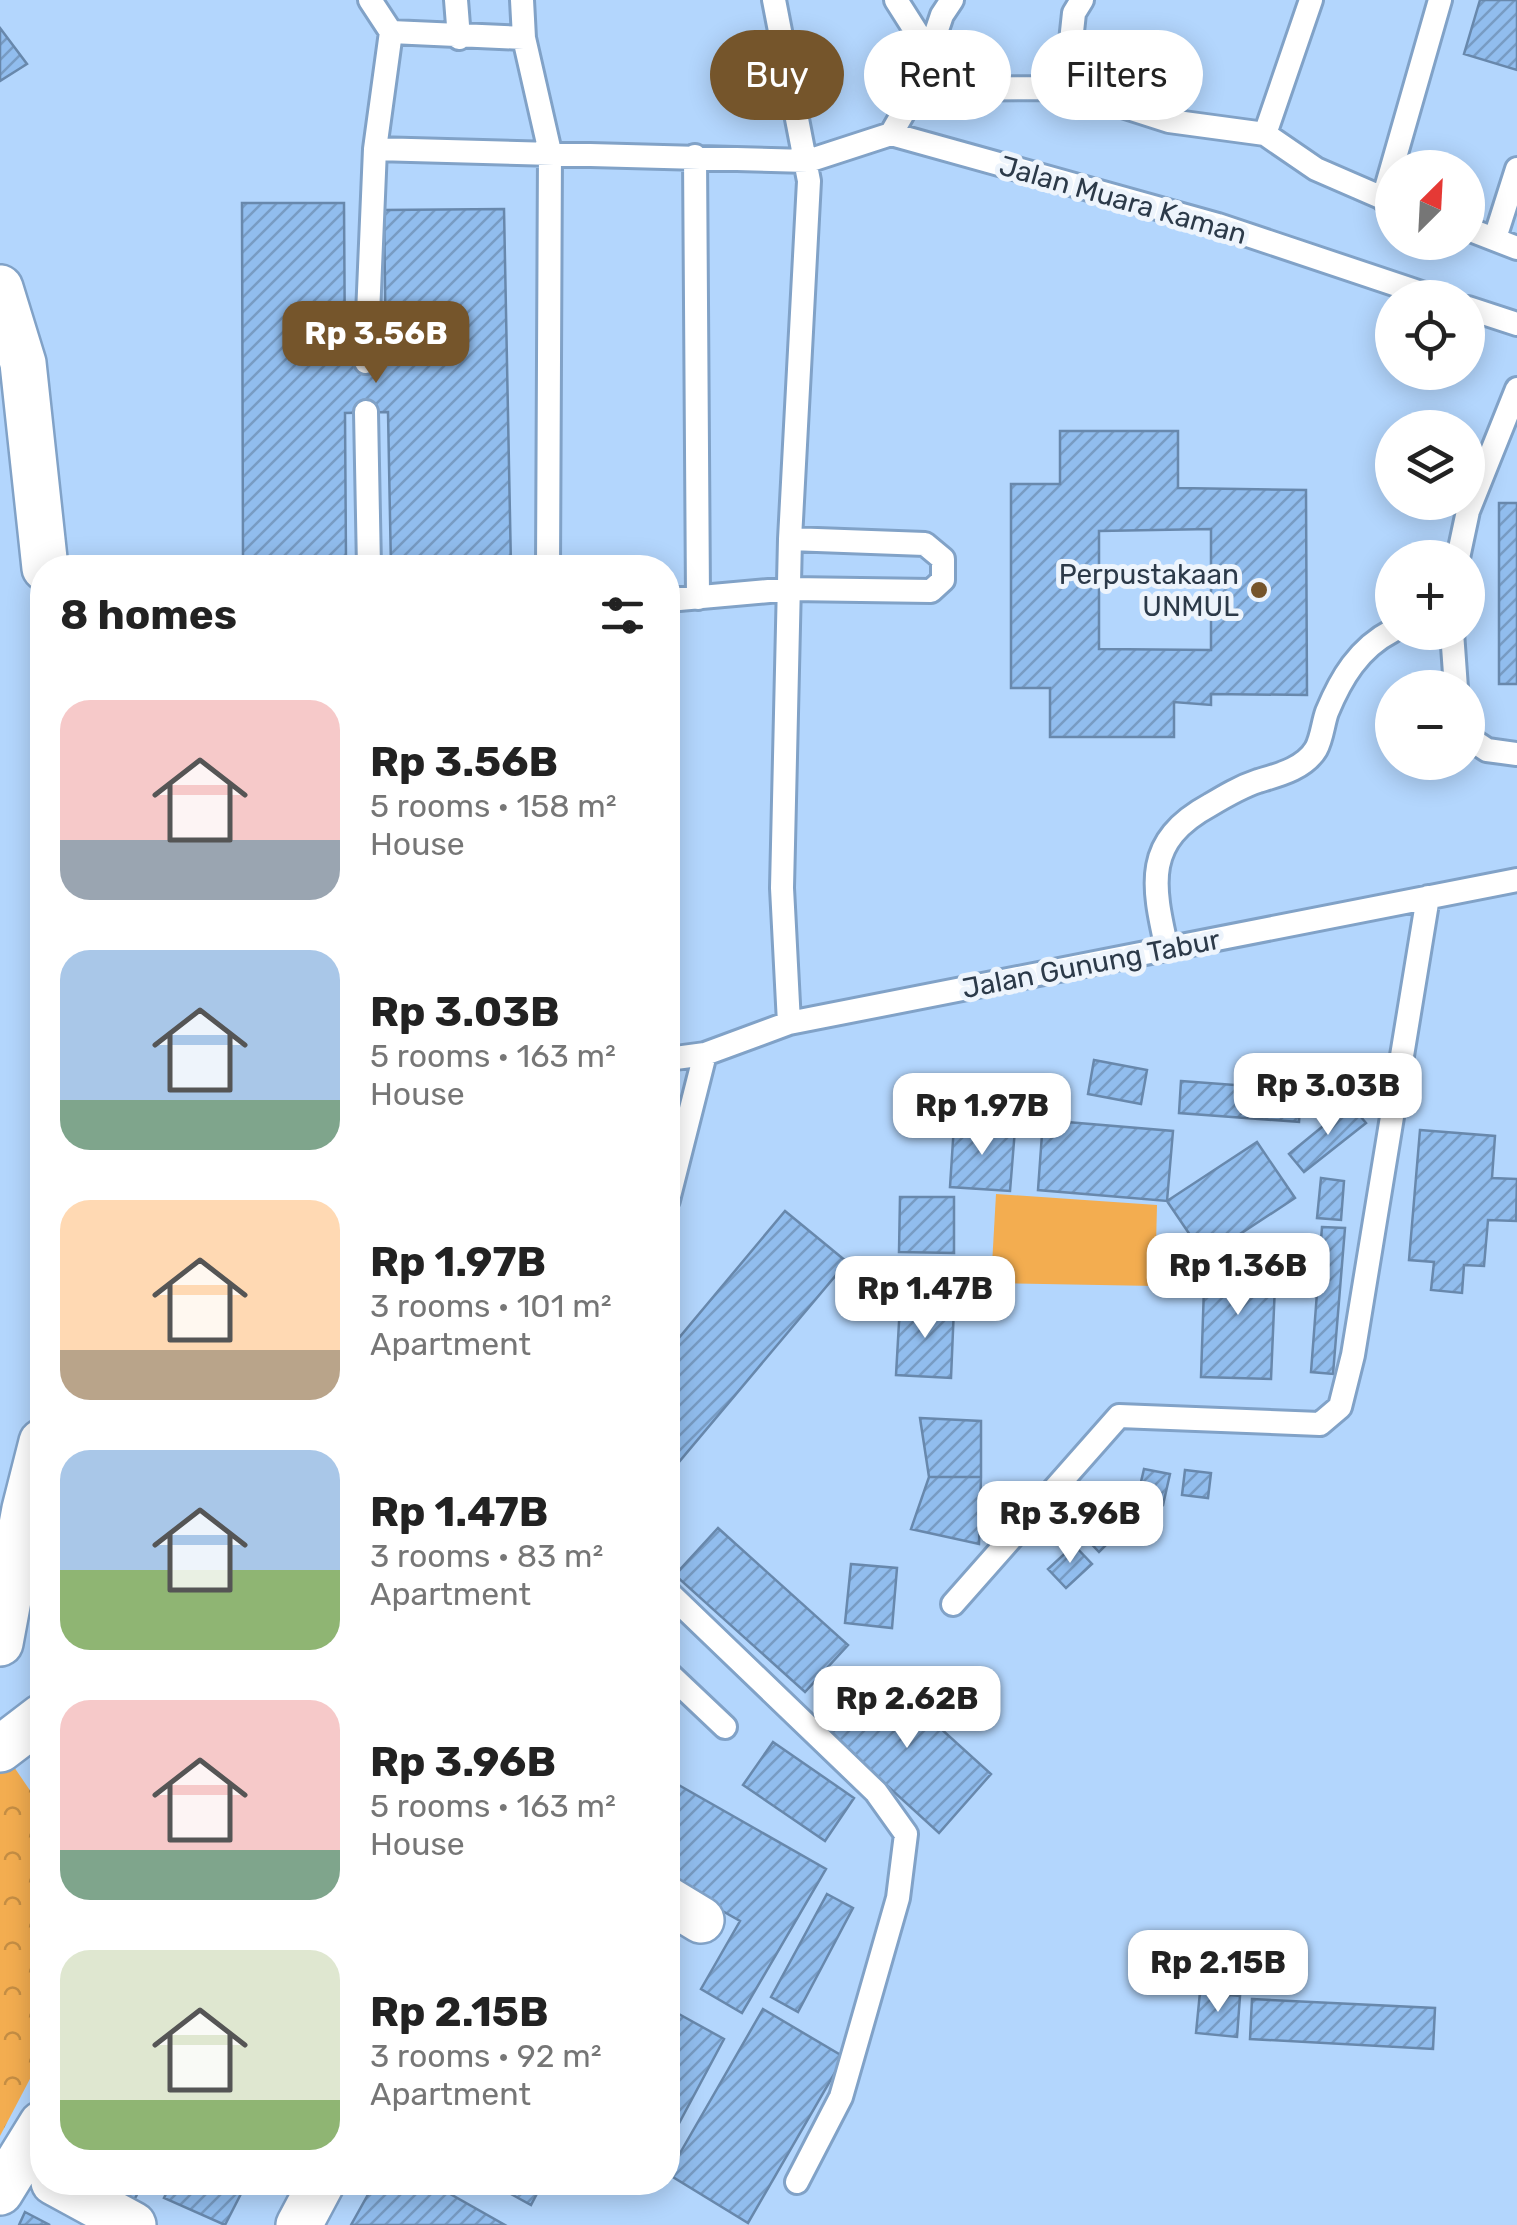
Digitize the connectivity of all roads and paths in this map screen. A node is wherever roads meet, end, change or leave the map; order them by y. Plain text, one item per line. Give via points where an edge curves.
1 (370, 0) edge
2 (456, 0) edge
3 (522, 0) edge
4 (774, 0) edge
5 (896, 0) edge
6 (952, 0) edge
7 (1082, 0) edge
8 (1311, 0) edge
9 (1440, 0) edge
10 (916, 30) edge
11 (937, 30) edge
12 (1072, 30) edge
13 (391, 32) junction
14 (460, 38) junction
15 (524, 38) junction
16 (899, 120) edge
17 (1170, 120) edge
18 (891, 134) junction
19 (1264, 134) junction
20 (375, 149) junction
21 (1401, 150) edge
22 (550, 152) junction
23 (695, 156) junction
24 (808, 160) junction
25 (1517, 168) edge
26 (1375, 195) edge
27 (1485, 234) edge
28 (1495, 238) junction
29 (1517, 248) edge
30 (1382, 280) edge
31 (0, 288) edge
32 (1485, 314) edge
33 (1517, 324) edge
34 (366, 362) dead end
35 (1517, 388) edge
36 (366, 412) dead end
37 (1493, 446) junction
38 (1517, 446) edge
39 (790, 539) junction
40 (1462, 540) edge
41 (44, 555) edge
42 (369, 555) edge
43 (548, 555) edge
44 (791, 589) junction
45 (698, 598) junction
46 (680, 599) edge
47 (1375, 640) edge
48 (1485, 749) edge
49 (1517, 754) edge
50 (1517, 880) edge
51 (1428, 897) junction
52 (1167, 949) junction
53 (789, 1023) junction
54 (705, 1054) junction
55 (680, 1057) edge
56 (680, 1153) edge
57 (30, 1489) edge
58 (680, 1604) edge
59 (953, 1604) dead end
60 (0, 1644) edge
61 (680, 1684) edge
62 (726, 1727) dead end
63 (796, 2182) dead end
64 (65, 2195) edge
65 (315, 2195) edge
66 (133, 2225) edge
67 (299, 2225) edge

1 - 13 lane
2 - 14 lane
3 - 15 lane
4 - 24 lane
5 - 10 lane
6 - 11 lane
7 - 12 lane
8 - 19 lane
9 - 21 lane
13 - 14 lane
13 - 20 lane
14 - 15 lane
15 - 22 lane
16 - 18 lane
17 - 19 lane
18 - 24 lane
18 - 30 lane, Jalan Muara Kaman via 1218,225
19 - 26 lane via 1316,170
20 - 22 lane
20 - 34 lane
22 - 23 lane
22 - 43 lane
23 - 24 lane
23 - 45 lane
24 - 39 lane
25 - 28 lane
27 - 28 lane
28 - 29 lane
31 - 41 street via 24,363
32 - 33 lane
35 - 37 lane
36 - 42 lane
37 - 38 lane
37 - 40 lane
39 - 44 lane
39 - 44 lane via 924,544 938,550 944,569 940,586 931,591
44 - 45 lane
44 - 53 lane via 782,888
45 - 46 lane
47 - 52 lane via 1347,670 1316,750 1293,770 1246,785 1185,818 1164,839 1158,863
48 - 49 lane
50 - 51 lane, Jalan Gunung Tabur
51 - 52 lane, Jalan Gunung Tabur
51 - 59 lane via 1340,1406 1320,1424 1119,1416
52 - 53 lane, Jalan Gunung Tabur
53 - 54 lane, Jalan Gunung Tabur
54 - 55 lane, Jalan Gunung Tabur
54 - 56 lane
57 - 60 street
58 - 63 lane via 876,1792 906,1834 898,1898 841,2098
61 - 62 lane
64 - 66 street
65 - 67 street

